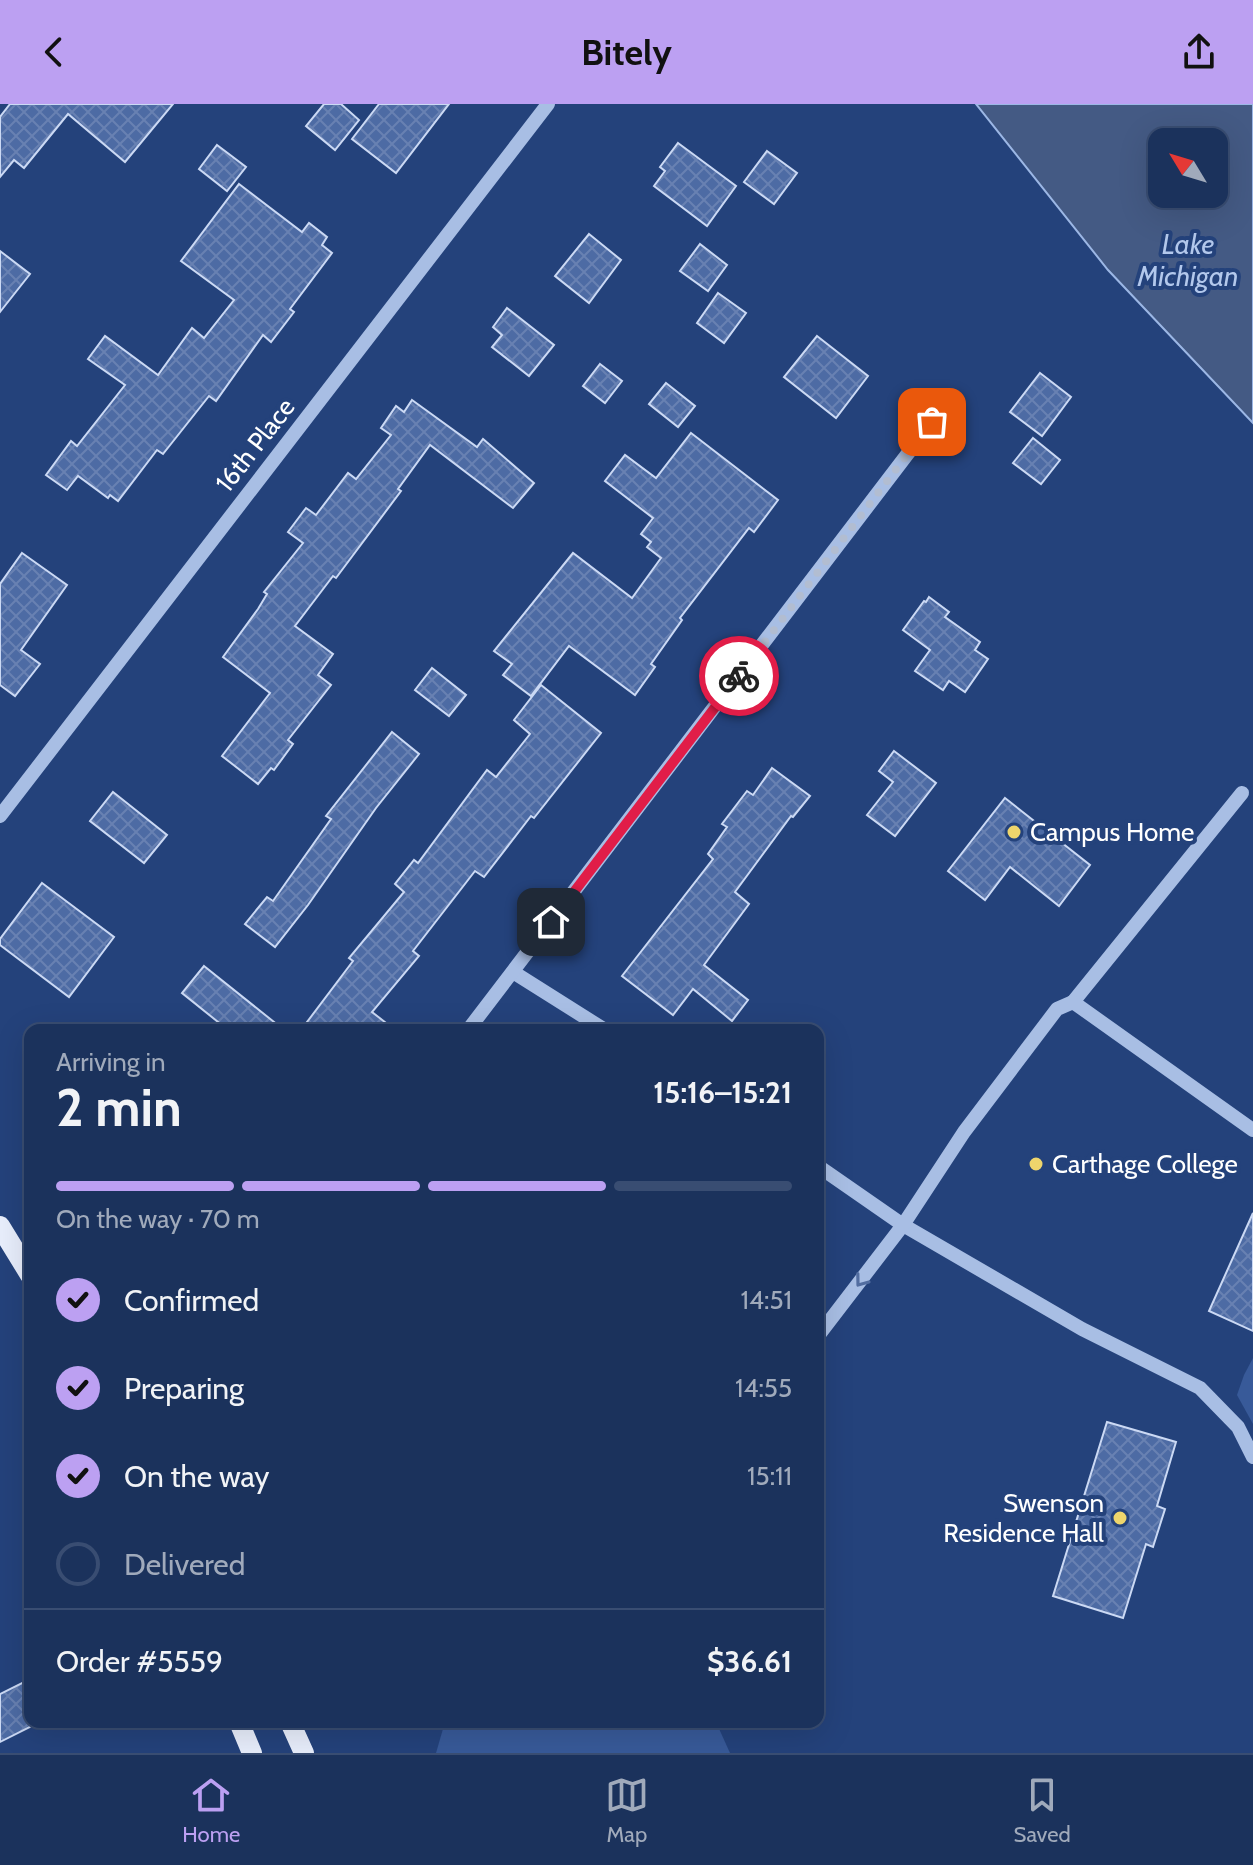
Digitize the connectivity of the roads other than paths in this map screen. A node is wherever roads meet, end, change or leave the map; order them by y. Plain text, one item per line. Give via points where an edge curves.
1 (548, 104) edge
2 (951, 397) dead end
3 (1242, 793) dead end
4 (0, 816) edge
5 (513, 972) junction
6 (1073, 1002) junction
7 (473, 1024) edge
8 (595, 1024) edge
9 (1253, 1130) edge
10 (824, 1170) edge
11 (903, 1225) junction
12 (0, 1226) edge
13 (24, 1265) edge
14 (824, 1328) edge
15 (1253, 1457) edge
16 (242, 1728) edge
17 (293, 1728) edge
18 (252, 1753) edge
19 (304, 1753) edge

1 - 4 street, 16th Place
2 - 5 street
3 - 6 street
5 - 7 street
5 - 8 street
6 - 9 street
6 - 11 street via 1057,1009 964,1132
10 - 11 street
11 -> 14 street
11 - 15 street via 1082,1329 1200,1388 1238,1427
12 - 13 main road
16 - 18 main road
17 - 19 main road

